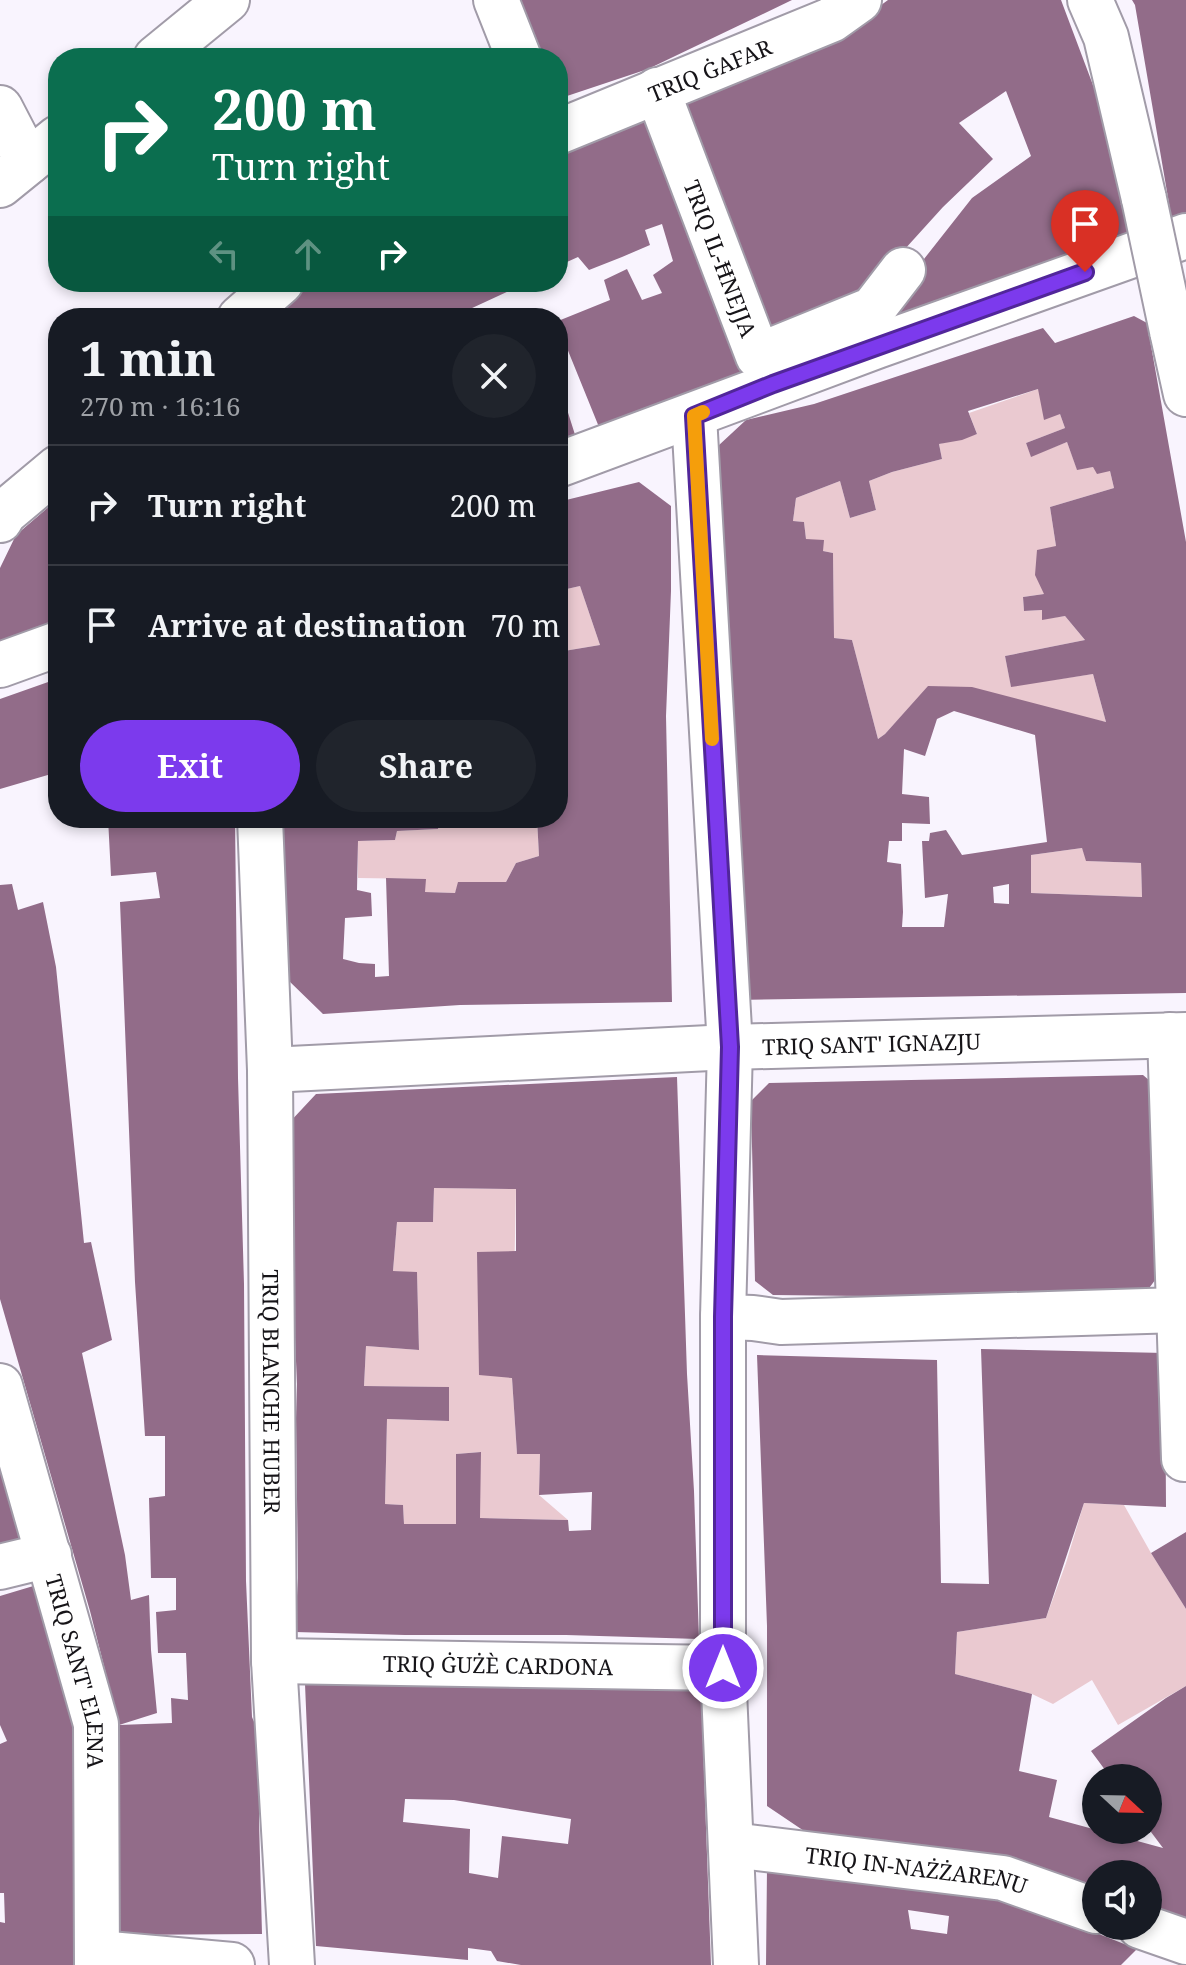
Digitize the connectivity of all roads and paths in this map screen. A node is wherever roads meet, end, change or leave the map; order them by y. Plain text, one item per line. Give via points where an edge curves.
1 (227, 0) edge
2 (496, 0) edge
3 (859, 0) edge
4 (1090, 0) edge
5 (168, 48) edge
6 (515, 48) edge
7 (657, 90) junction
8 (0, 108) edge
9 (568, 128) edge
10 (29, 162) edge
11 (1186, 236) edge
12 (903, 270) dead end
13 (270, 292) edge
14 (251, 308) edge
15 (1186, 394) edge
16 (694, 416) junction
17 (568, 461) edge
18 (48, 476) edge
19 (0, 520) edge
20 (48, 648) edge
21 (0, 665) edge
22 (260, 828) edge
23 (1178, 1035) edge
24 (730, 1047) junction
25 (270, 1070) junction
26 (1179, 1310) junction
27 (723, 1317) junction
28 (0, 1386) edge
29 (1184, 1459) dead end
30 (49, 1555) junction
31 (0, 1567) edge
32 (274, 1661) junction
33 (723, 1668) junction
34 (732, 1845) junction
35 (1082, 1906) edge
36 (1162, 1934) edge
37 (1186, 1942) edge
38 (98, 1959) edge
39 (232, 1965) edge
40 (292, 1965) edge
41 (736, 1965) edge

1 - 5 street
2 - 6 street
3 - 7 street, TRIQ ĠAFAR via 831,20
4 - 15 street, bridge via 1106,37
7 - 9 street, TRIQ ĠAFAR
7 - 12 street, TRIQ IL-ĦNEJJA via 758,356 873,309
8 - 10 street
11 - 16 street
13 - 14 street
16 - 17 street
16 - 24 street
18 - 19 street
20 - 21 street
22 - 25 street, TRIQ BLANCHE HUBER
23 - 24 street, TRIQ SANT' IGNAZJU
23 - 26 street
24 - 25 street, TRIQ SANT' IGNAZJU
24 - 27 street
25 - 32 street, TRIQ BLANCHE HUBER
26 - 27 street via 781,1322
26 - 29 street
27 - 33 street
28 - 30 street, TRIQ SANT' ELENA
30 - 31 street
30 - 38 street, TRIQ SANT' ELENA via 96,1724
32 - 33 street, TRIQ ĠUŻÈ CARDONA
32 - 40 street, TRIQ BLANCHE HUBER
33 - 34 street
34 - 35 street, TRIQ IN-NAŻŻARENU via 1003,1878
34 - 41 street
36 - 37 street
38 - 39 street

